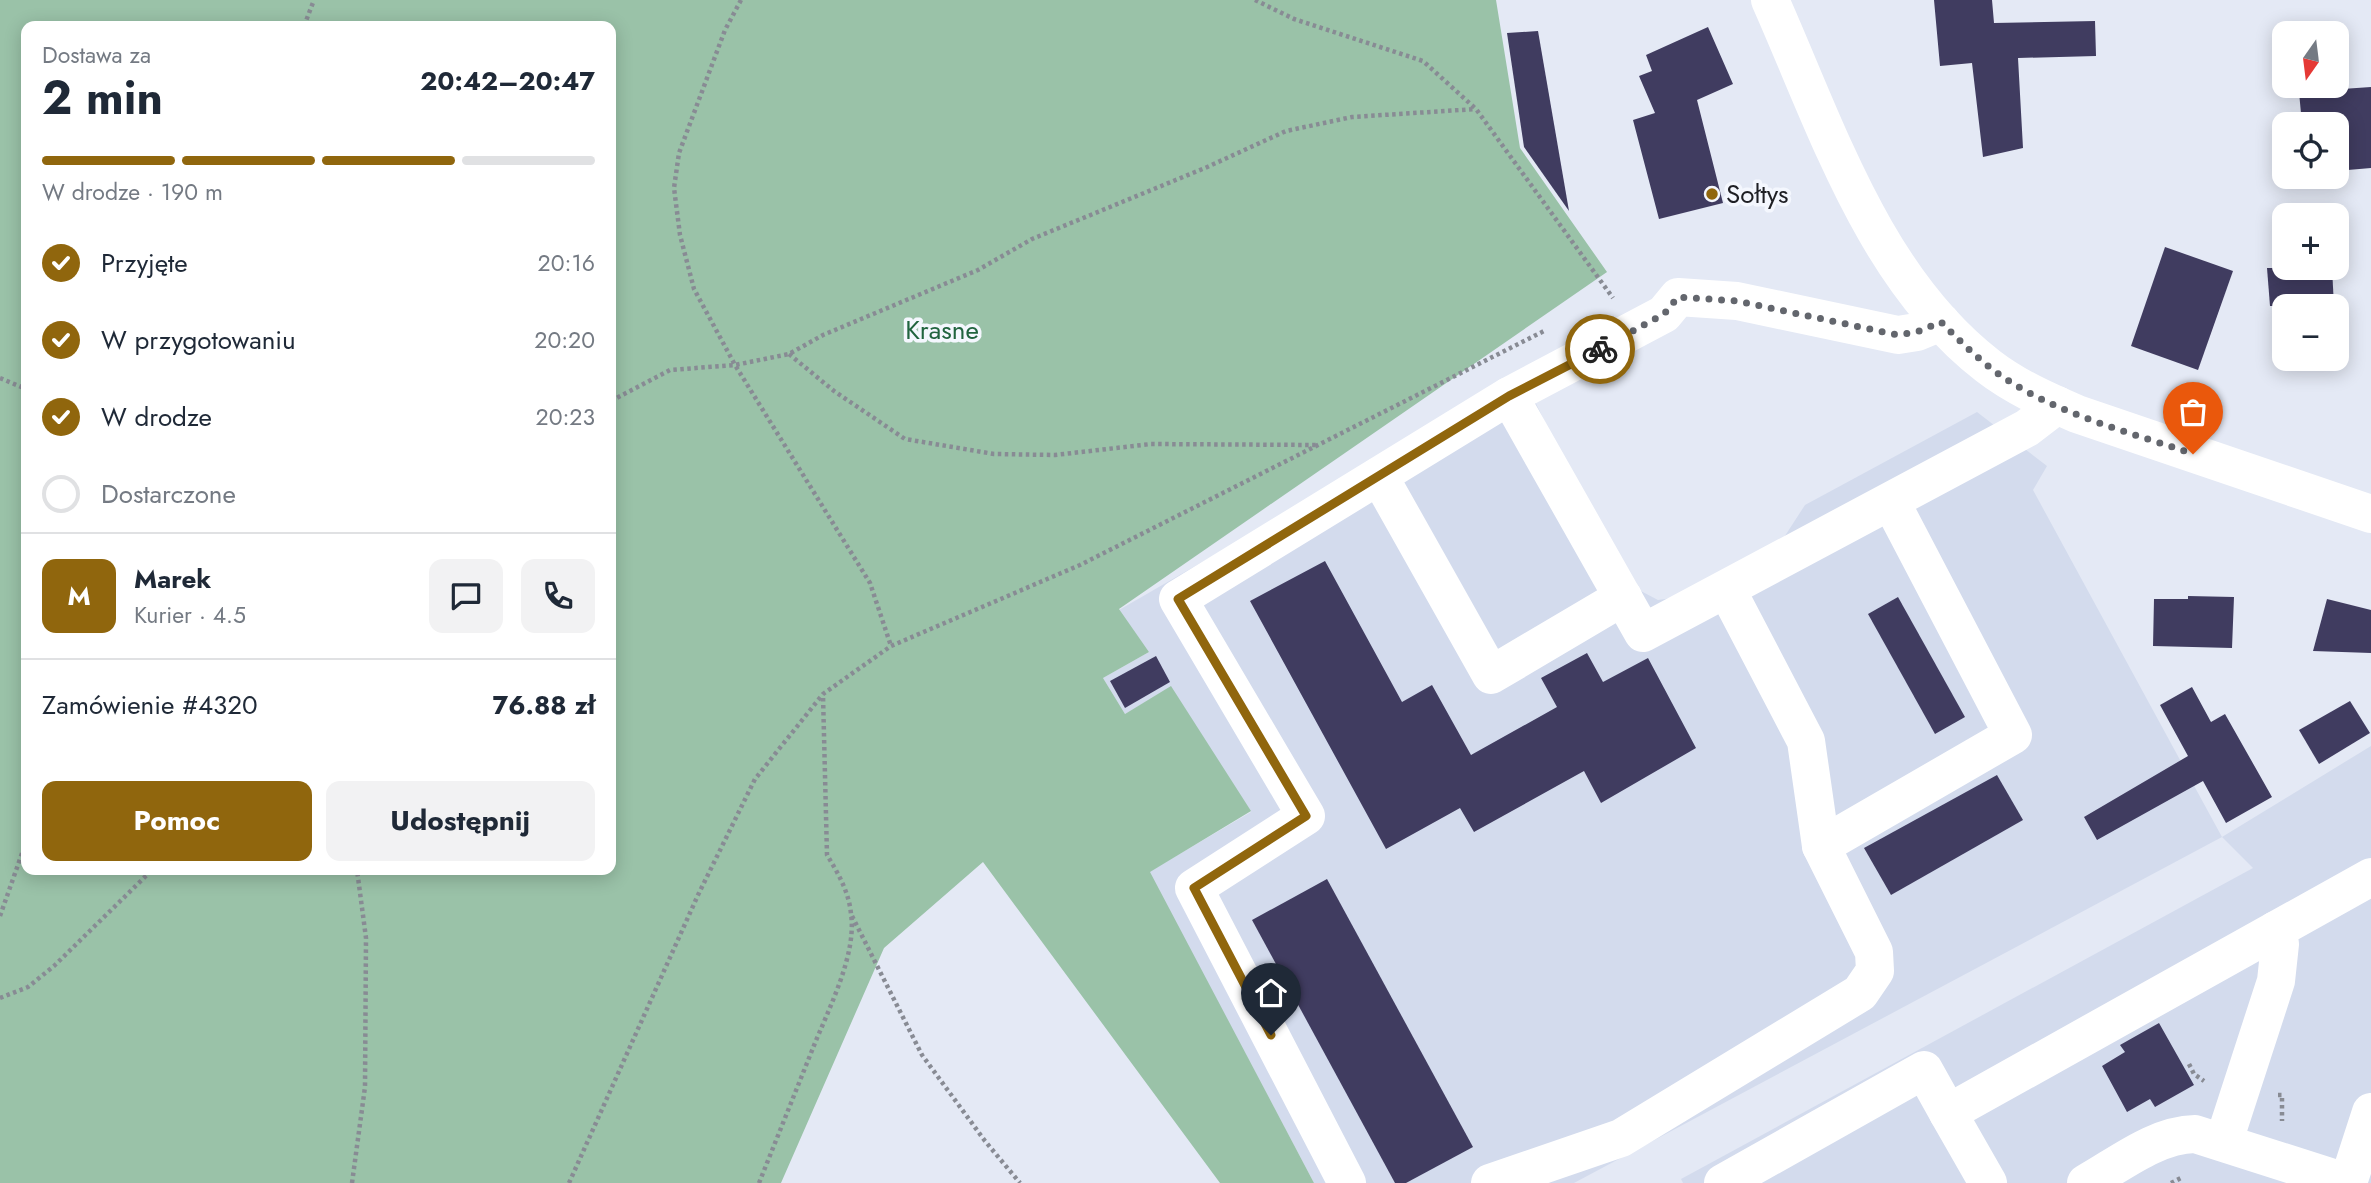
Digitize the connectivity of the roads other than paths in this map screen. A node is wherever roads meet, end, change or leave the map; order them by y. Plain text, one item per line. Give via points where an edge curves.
1 (1770, 0) edge
2 (1941, 322) junction
3 (1509, 396) junction
4 (2057, 405) junction
5 (1379, 476) junction
6 (1891, 502) junction
7 (2371, 514) edge
8 (1727, 590) junction
9 (1623, 597) junction
10 (1821, 846) junction
11 (2371, 870) edge
12 (2371, 877) edge
13 (2276, 930) junction
14 (2371, 1112) edge
15 (1948, 1113) junction
16 (2224, 1141) junction
17 (1347, 1183) edge
18 (1490, 1183) edge
19 (1723, 1183) edge
20 (1988, 1183) edge
21 (2086, 1183) edge
22 (2349, 1183) edge

1 - 2 street via 1875,231
2 - 3 street via 1898,335 1737,301 1678,297 1664,314
2 - 4 street via 1988,366
3 - 5 street
3 - 9 street
4 - 6 street via 2028,428
4 - 7 street
5 - 9 street via 1491,675
5 - 17 street via 1178,599 1306,816 1194,888
6 - 8 street
6 - 10 street via 2013,735
8 - 9 street via 1643,633
8 - 10 street via 1806,741
10 - 18 street via 1874,952 1875,971 1860,993 1622,1138
11 - 12 street
12 - 13 street
13 - 15 street
13 - 16 street via 2280,944 2276,981
14 - 22 street
15 - 19 street via 1924,1070
15 - 20 street
16 - 21 street via 2195,1133 2177,1134
16 - 22 street

